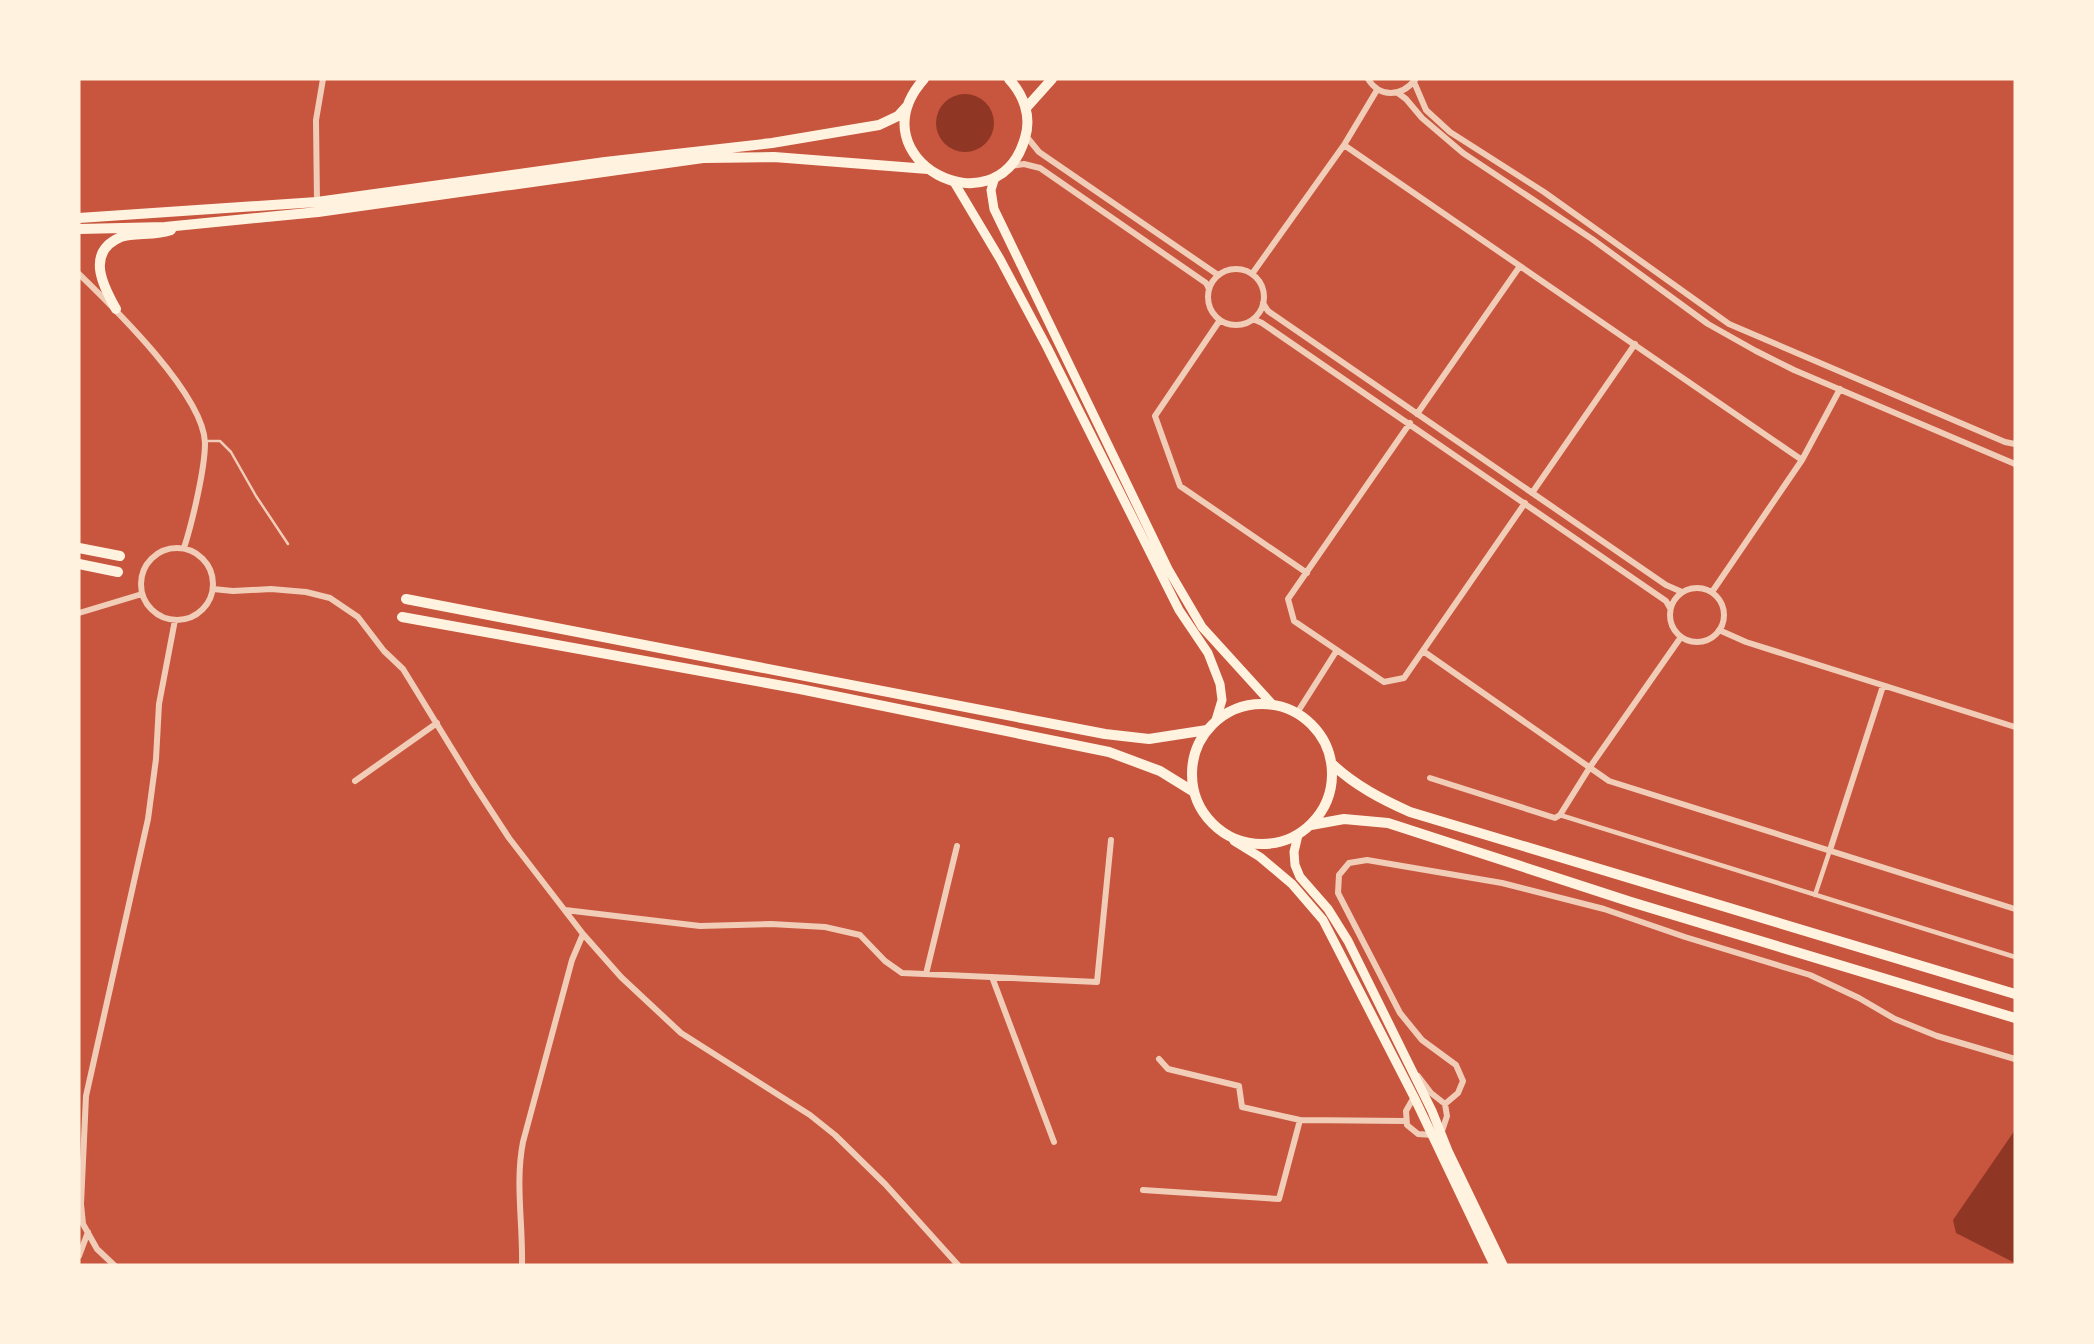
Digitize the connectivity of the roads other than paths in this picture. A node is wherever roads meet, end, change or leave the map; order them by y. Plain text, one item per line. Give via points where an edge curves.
1 (323, 79) edge
2 (924, 79) edge
3 (1009, 79) edge
4 (1052, 79) edge
5 (1368, 79) edge
6 (1415, 80) edge
7 (915, 84) edge
8 (1377, 90) junction
9 (1398, 93) junction
10 (908, 105) junction
11 (1026, 108) junction
12 (1026, 136) junction
13 (1344, 145) junction
14 (702, 155) junction
15 (1008, 167) junction
16 (928, 169) junction
17 (995, 177) junction
18 (954, 182) junction
19 (318, 207) junction
20 (128, 215) junction
21 (79, 218) edge
22 (186, 225) junction
23 (79, 226) edge
24 (1520, 266) junction
25 (79, 274) edge
26 (1252, 274) junction
27 (1218, 275) junction
28 (1209, 289) junction
29 (1263, 303) junction
30 (116, 309) junction
31 (1253, 319) junction
32 (1220, 320) junction
33 (1635, 344) junction
34 (1840, 389) junction
35 (1417, 414) junction
36 (1410, 424) junction
37 (205, 441) junction
38 (2015, 444) edge
39 (1802, 460) junction
40 (2015, 464) edge
41 (1532, 493) junction
42 (1525, 503) junction
43 (288, 544) dead end
44 (79, 548) edge
45 (184, 548) junction
46 (120, 556) dead end
47 (79, 564) edge
48 (118, 572) dead end
49 (1307, 573) junction
50 (213, 589) junction
51 (1682, 592) junction
52 (1712, 592) junction
53 (142, 594) junction
54 (406, 599) dead end
55 (1670, 608) junction
56 (79, 613) edge
57 (402, 617) dead end
58 (175, 620) junction
59 (1719, 630) junction
60 (1681, 637) junction
61 (1336, 650) junction
62 (1423, 651) junction
63 (1883, 686) junction
64 (1272, 704) junction
65 (1297, 713) junction
66 (1216, 720) junction
67 (437, 723) junction
68 (2015, 727) edge
69 (1207, 730) junction
70 (1332, 764) junction
71 (1590, 767) junction
72 (1430, 778) dead end
73 (355, 781) dead end
74 (1194, 792) junction
75 (1560, 815) junction
76 (1311, 825) junction
77 (1298, 835) junction
78 (1111, 840) dead end
79 (1234, 841) junction
80 (957, 846) dead end
81 (1830, 850) junction
82 (1815, 894) junction
83 (2015, 909) edge
84 (565, 910) junction
85 (583, 934) junction
86 (2015, 957) edge
87 (926, 974) junction
88 (992, 977) junction
89 (2015, 994) edge
90 (2015, 1018) edge
91 (1406, 1057) junction
92 (1159, 1059) dead end
93 (2015, 1059) edge
94 (1414, 1097) junction
95 (1445, 1104) junction
96 (1300, 1120) junction
97 (1406, 1121) junction
98 (1442, 1131) junction
99 (1432, 1135) junction
100 (1054, 1142) dead end
101 (1143, 1190) dead end
102 (81, 1224) edge
103 (88, 1232) junction
104 (79, 1256) edge
105 (114, 1265) edge
106 (522, 1265) edge
107 (958, 1265) edge
108 (1494, 1265) edge
109 (1503, 1265) edge

1 - 19 street via 316,121
2 - 7 main road
3 - 11 main road
4 - 11 main road
5 - 8 street
6 - 9 street
6 - 38 street via 1426,110 1451,132 1729,324
7 - 10 main road
8 - 9 street
8 - 13 street
9 - 34 street via 1463,153 1708,324 1756,352
10 - 14 main road via 898,116 878,125
10 - 16 main road via 908,140
11 - 12 main road
12 - 15 main road
12 - 27 street via 1039,152
13 - 24 street
13 - 26 street
14 - 16 main road
14 - 19 main road
15 - 17 main road
15 - 28 street via 1040,168
16 - 18 main road
17 - 18 main road via 975,183
17 - 64 main road via 991,190 994,209 1168,569 1202,627
18 - 66 main road via 1041,336 1179,610 1208,653 1222,700
19 - 20 main road
19 - 22 main road
20 - 21 main road
20 - 23 main road via 123,221
22 - 23 main road
22 - 30 main road via 160,234 122,236 109,245 98,270
24 - 33 street
24 - 35 street
25 - 30 street
26 - 27 street via 1230,269
26 - 29 street via 1263,289
27 - 28 street
28 - 32 street via 1209,303
29 - 31 street
29 - 35 street via 1268,311
30 - 37 street via 193,404
31 - 32 street via 1236,325
31 - 36 street
32 - 49 street via 1155,416 1159,428 1180,486
33 - 39 street
33 - 41 street
34 - 39 street
34 - 40 street
35 - 41 street
36 - 42 street
36 - 49 street
37 - 43 lane via 220,441 231,452
37 - 45 street
39 - 52 street
41 - 51 street
42 - 55 street
42 - 62 street
44 - 46 main road
45 - 50 street via 210,567
45 - 53 street via 160,551 150,559 140,582
47 - 48 main road
49 - 61 street via 1288,599 1294,621
50 - 58 street via 204,608
50 - 67 street via 271,589 330,598 358,617 403,669
51 - 52 street via 1699,587
51 - 55 street
52 - 59 street via 1723,606
53 - 56 street
53 - 58 street via 154,612
54 - 69 main road via 1105,734 1149,739
55 - 60 street via 1671,623
57 - 74 main road via 800,689 1109,752 1160,771
58 - 102 street via 159,704 148,819 86,1096
59 - 60 street via 1702,641
59 - 63 street
60 - 71 street
61 - 62 street via 1384,682 1404,678
61 - 65 street
62 - 71 street
63 - 68 street
63 - 81 street
64 - 65 main road
64 - 66 main road via 1233,709
65 - 70 main road via 1314,726
66 - 69 main road
67 - 73 street
67 - 84 street via 509,838
69 - 74 main road via 1191,770
70 - 76 main road via 1324,807
70 - 89 main road via 1373,795 1410,812
71 - 75 street
71 - 81 street via 1609,781
72 - 75 street via 1555,818
74 - 79 main road via 1208,818
75 - 82 street
76 - 77 main road
76 - 90 main road via 1345,819 1388,823
77 - 79 main road via 1266,844
77 - 91 main road via 1294,852 1300,877 1348,941
78 - 88 street via 1097,982
79 - 94 main road via 1292,884 1323,920
80 - 87 street
81 - 82 street
81 - 83 street
82 - 86 street
84 - 85 street
84 - 87 street via 700,926 825,927 860,934 902,973
85 - 106 street via 572,960 518,1165
85 - 107 street via 681,1033 835,1135
87 - 88 street
88 - 100 street
91 - 95 street via 1431,1093
91 - 98 main road
92 - 96 street via 1168,1069 1238,1086 1242,1107
93 - 95 street via 1895,1019 1810,975 1604,909 1502,883 1367,860 1349,863 1339,875 1338,892 1356,929 1400,1013 1422,1040 1456,1065 1463,1081
94 - 97 street
94 - 99 main road
95 - 98 street
96 - 97 street
96 - 101 street via 1279,1199
97 - 99 street via 1413,1131
98 - 109 main road
99 - 108 main road
102 - 103 street
103 - 104 street
103 - 105 street

